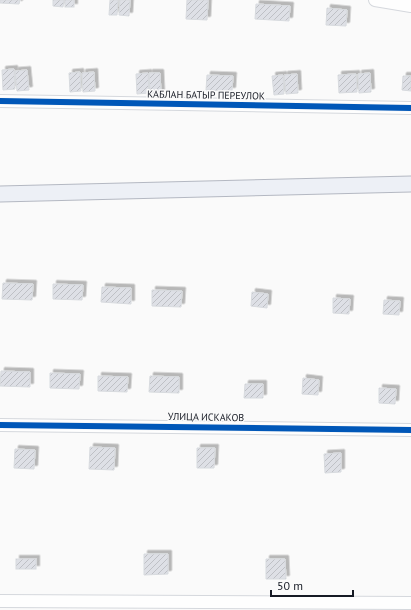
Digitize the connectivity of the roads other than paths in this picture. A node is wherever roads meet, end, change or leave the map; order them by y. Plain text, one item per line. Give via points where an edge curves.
1 (375, 0) edge
2 (411, 6) edge
3 (0, 102) edge
4 (411, 108) edge
5 (411, 184) edge
6 (0, 194) edge
7 (0, 425) edge
8 (411, 430) edge
9 (0, 601) edge
10 (411, 603) edge

1 - 2 street
3 - 4 street, КАБЛАН БАТЫР ПЕРЕУЛОК
5 - 6 main road
7 - 8 street, УЛИЦА ИСКАКОВ
9 - 10 street

